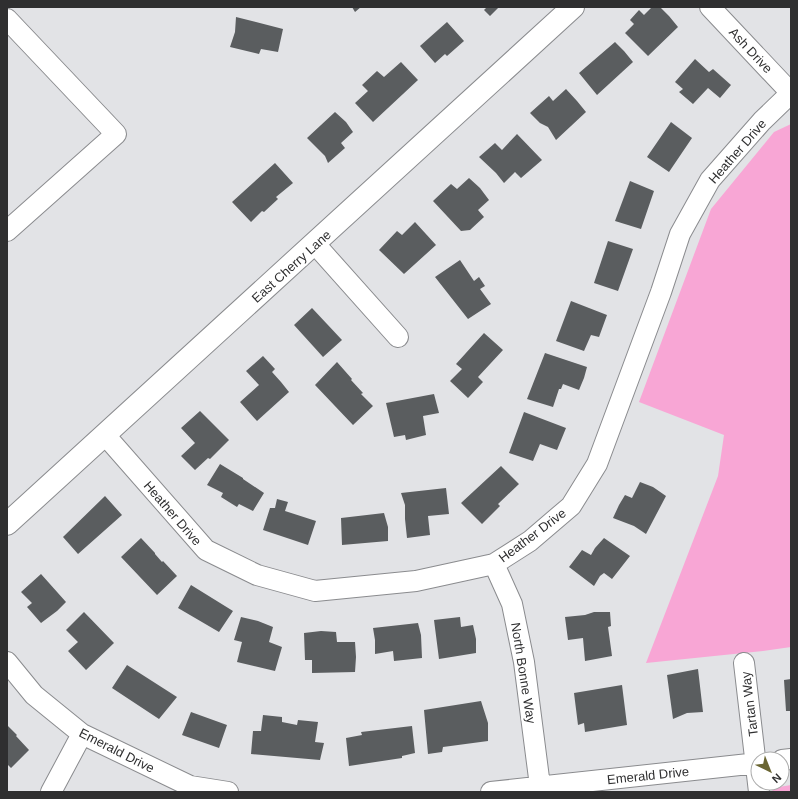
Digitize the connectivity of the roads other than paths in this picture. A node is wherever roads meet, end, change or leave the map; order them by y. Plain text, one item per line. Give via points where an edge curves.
1 (573, 7) edge
2 (710, 7) edge
3 (7, 18) edge
4 (791, 93) edge
5 (7, 231) edge
6 (315, 244) junction
7 (398, 337) dead end
8 (105, 435) junction
9 (7, 524) edge
10 (494, 564) junction
11 (7, 662) edge
12 (744, 663) dead end
13 (82, 734) junction
14 (755, 751) edge
15 (750, 764) edge
16 (540, 786) junction
17 (51, 792) edge
18 (228, 792) edge
19 (491, 792) edge

1 - 6 street, East Cherry Lane
2 - 4 street, Ash Drive
3 - 5 street via 116,134
4 - 10 street, Heather Drive via 762,121 710,180 680,234 597,464 570,506 530,540
6 - 7 street
6 - 8 street, East Cherry Lane
8 - 9 street, East Cherry Lane
8 - 10 street, Heather Drive via 206,550 257,575 315,591 416,581
10 - 16 street, North Bonne Way via 512,604 524,662
11 - 13 street, Emerald Drive via 34,695
12 - 14 street, Tartan Way
13 - 17 street
13 - 18 street, Emerald Drive via 190,786
15 - 16 street, Emerald Drive
16 - 19 street, Emerald Drive

